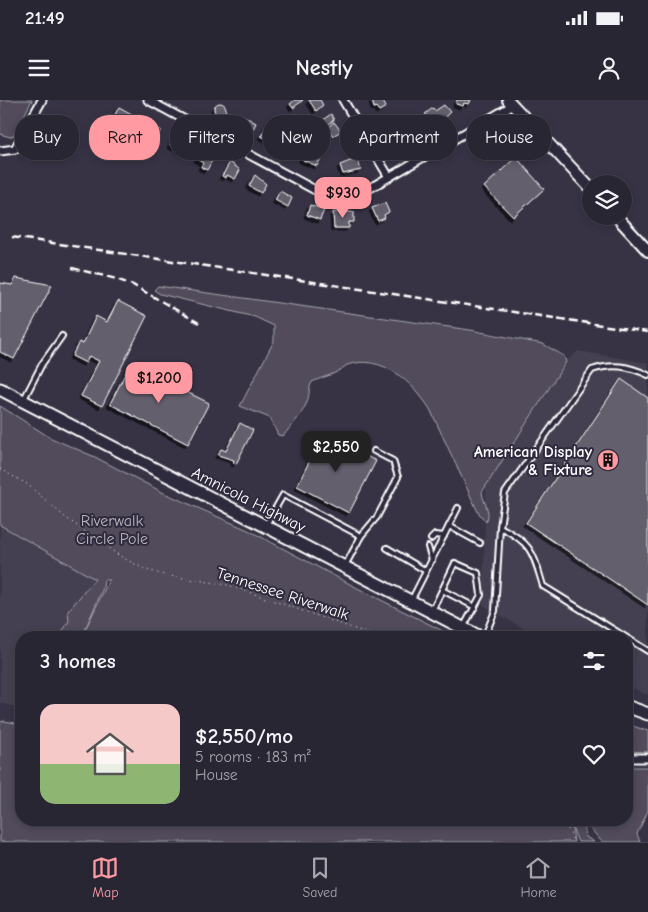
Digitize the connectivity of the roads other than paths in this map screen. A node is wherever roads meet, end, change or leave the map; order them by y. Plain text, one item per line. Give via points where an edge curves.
1 (42, 100) edge
2 (148, 100) edge
3 (342, 100) edge
4 (511, 103) edge
5 (0, 151) edge
6 (389, 177) junction
7 (582, 180) edge
8 (624, 225) edge
9 (648, 251) edge
10 (62, 336) dead end
11 (648, 375) edge
12 (0, 389) edge
13 (23, 401) junction
14 (374, 451) dead end
15 (458, 508) dead end
16 (266, 526) junction
17 (449, 526) junction
18 (500, 527) junction
19 (361, 536) junction
20 (444, 536) junction
21 (431, 539) dead end
22 (480, 543) dead end
23 (428, 547) dead end
24 (387, 548) dead end
25 (432, 560) junction
26 (344, 566) junction
27 (426, 571) junction
28 (442, 590) junction
29 (411, 601) junction
30 (475, 607) junction
31 (432, 611) junction
32 (463, 628) junction
33 (469, 631) edge
34 (486, 631) edge
35 (616, 631) edge
36 (633, 642) edge
37 (648, 651) edge
38 (633, 709) edge
39 (648, 714) edge
40 (633, 758) edge
41 (648, 758) edge

1 - 5 street via 15,149
2 - 6 street via 315,190 342,196 365,191
3 - 6 street
4 - 6 street
4 - 7 street
8 - 9 street
10 - 13 lane via 42,364
11 - 18 lane via 631,367 606,366 592,370 505,493
12 - 13 main road, Amnicola Highway
13 - 16 main road, Amnicola Highway
14 - 19 lane via 393,461 398,477 377,517
15 - 17 lane
16 - 19 lane via 283,495
16 - 26 main road, Amnicola Highway
17 - 20 lane
17 - 22 lane
18 - 34 lane via 495,610
18 - 35 lane via 519,537 532,551 543,586
19 - 26 lane
20 - 21 lane via 435,535
20 - 25 lane
23 - 25 lane
24 - 27 lane
25 - 27 lane
26 - 29 main road, Amnicola Highway
27 - 29 lane
28 - 30 lane
28 - 30 lane via 456,563 478,573 481,595
28 - 31 lane
29 - 31 main road, Amnicola Highway
30 - 32 lane
31 - 32 main road, Amnicola Highway
32 - 33 main road, Amnicola Highway
36 - 37 lane
38 - 39 main road
40 - 41 street

